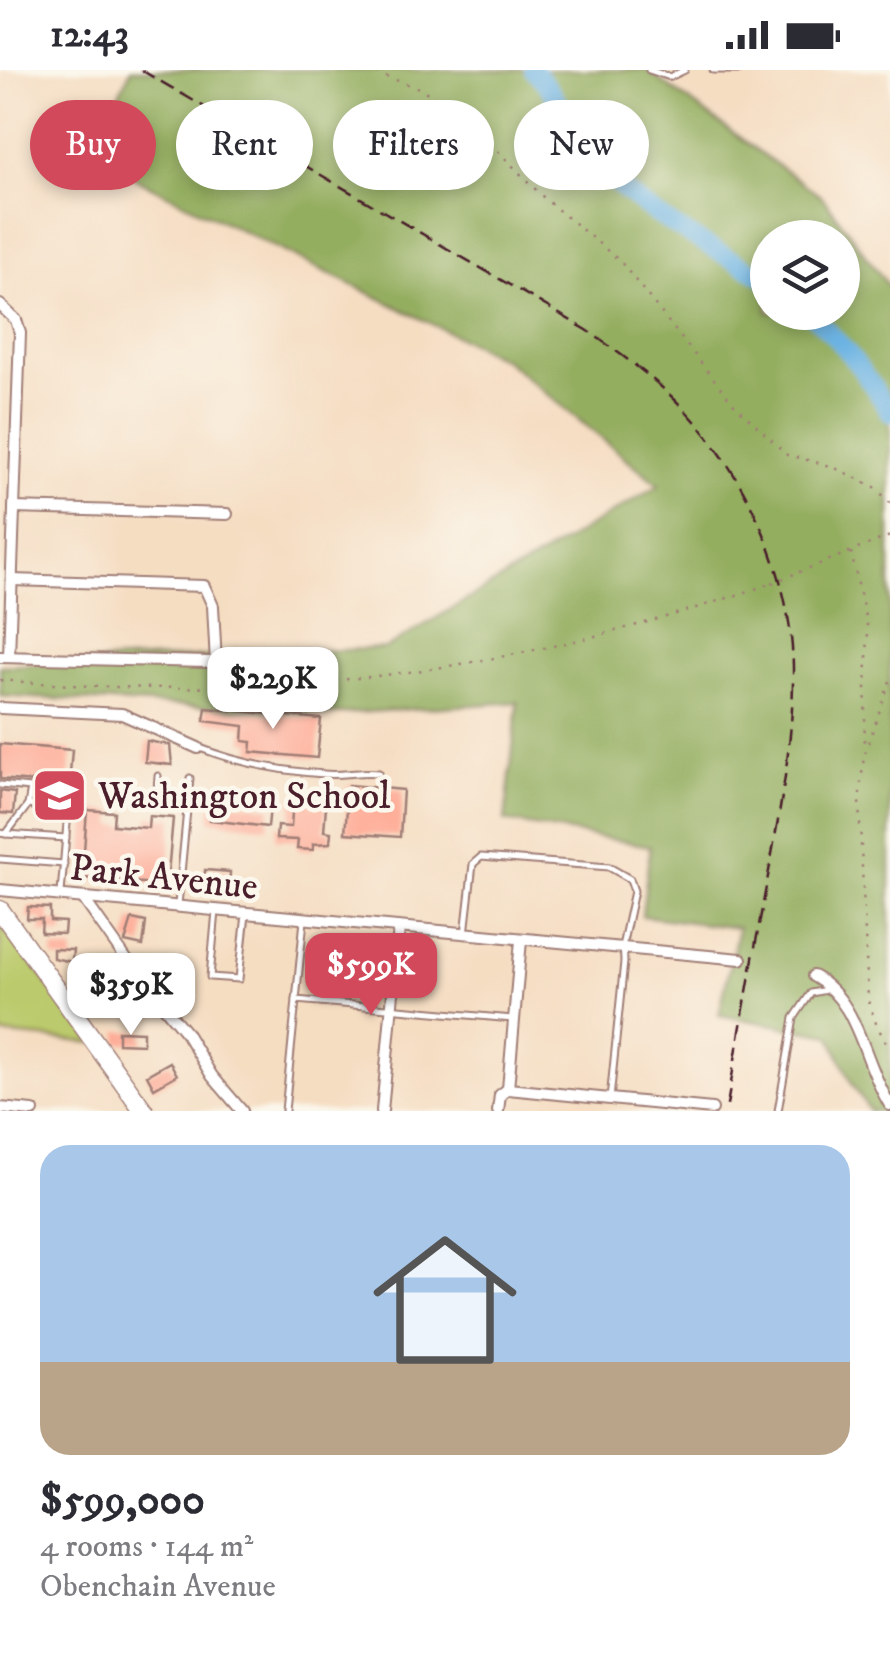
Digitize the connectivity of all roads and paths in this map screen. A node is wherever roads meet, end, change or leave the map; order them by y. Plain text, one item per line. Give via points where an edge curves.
1 (366, 70) edge
2 (649, 70) edge
3 (685, 70) edge
4 (712, 70) edge
5 (741, 70) edge
6 (0, 305) edge
7 (890, 502) edge
8 (14, 508) junction
9 (227, 514) dead end
10 (890, 536) edge
11 (851, 552) junction
12 (6, 579) edge
13 (4, 657) edge
14 (296, 659) dead end
15 (216, 662) junction
16 (0, 680) edge
17 (890, 681) edge
18 (0, 708) edge
19 (198, 748) joint
20 (864, 756) junction
21 (379, 772) dead end
22 (158, 776) dead end
23 (190, 778) dead end
24 (0, 785) edge
25 (31, 788) junction
26 (71, 792) dead end
27 (28, 806) junction
28 (187, 808) junction
29 (3, 833) edge
30 (66, 838) junction
31 (0, 860) edge
32 (64, 864) junction
33 (0, 890) edge
34 (61, 896) junction
35 (83, 898) junction
36 (178, 908) junction
37 (0, 910) edge
38 (216, 911) junction
39 (246, 914) junction
40 (304, 920) junction
41 (399, 928) junction
42 (465, 934) junction
43 (521, 940) junction
44 (624, 949) junction
45 (741, 959) dead end
46 (813, 976) dead end
47 (834, 989) junction
48 (296, 1000) junction
49 (392, 1008) junction
50 (514, 1019) junction
51 (890, 1048) edge
52 (508, 1089) junction
53 (610, 1099) junction
54 (890, 1105) edge
55 (0, 1108) edge
56 (712, 1108) dead end
57 (33, 1111) edge
58 (144, 1111) edge
59 (242, 1111) edge
60 (285, 1111) edge
61 (382, 1111) edge
62 (498, 1111) edge
63 (778, 1111) edge

1 - 7 path via 457,109 545,199 620,261 733,403 787,455 831,466
2 - 3 lane via 670,76
4 - 5 lane
6 - 8 street via 20,333
8 - 9 street
8 - 12 street
10 - 11 path
11 - 16 path, bridge via 653,622 386,678 224,690
11 - 20 path via 868,630
12 - 13 street
12 - 15 street via 204,586 213,606
13 - 15 street
14 - 15 street
17 - 20 path
18 - 19 street via 122,714
19 - 21 lane via 327,775
20 - 51 path via 858,801 867,984 876,1026
22 - 28 lane via 156,805
23 - 28 lane
24 - 25 lane
25 - 26 lane
25 - 27 lane
27 - 29 lane
27 - 30 lane via 68,810
28 - 36 lane
29 - 30 lane
30 - 32 lane
31 - 32 lane
32 - 34 lane
33 - 34 street, Park Avenue
34 - 35 street, Park Avenue
35 - 36 street, Park Avenue
35 - 59 street
36 - 38 street, Park Avenue
37 - 58 main road
38 - 39 street, Park Avenue
38 - 39 lane via 210,977 239,979
39 - 40 street, Park Avenue
40 - 41 street, Park Avenue
40 - 48 lane
41 - 42 street, Park Avenue
41 - 49 street
42 - 43 street, Park Avenue
42 - 44 lane via 476,859 590,864 618,870 633,884
43 - 44 street, Park Avenue
43 - 50 street
44 - 45 street, Park Avenue
44 - 53 lane
46 - 47 street
47 - 54 street
47 - 63 lane via 810,993 798,1009
48 - 49 lane
48 - 60 lane
49 - 50 lane
49 - 61 street
50 - 52 street
52 - 53 street
52 - 62 street
53 - 56 street
55 - 57 street

